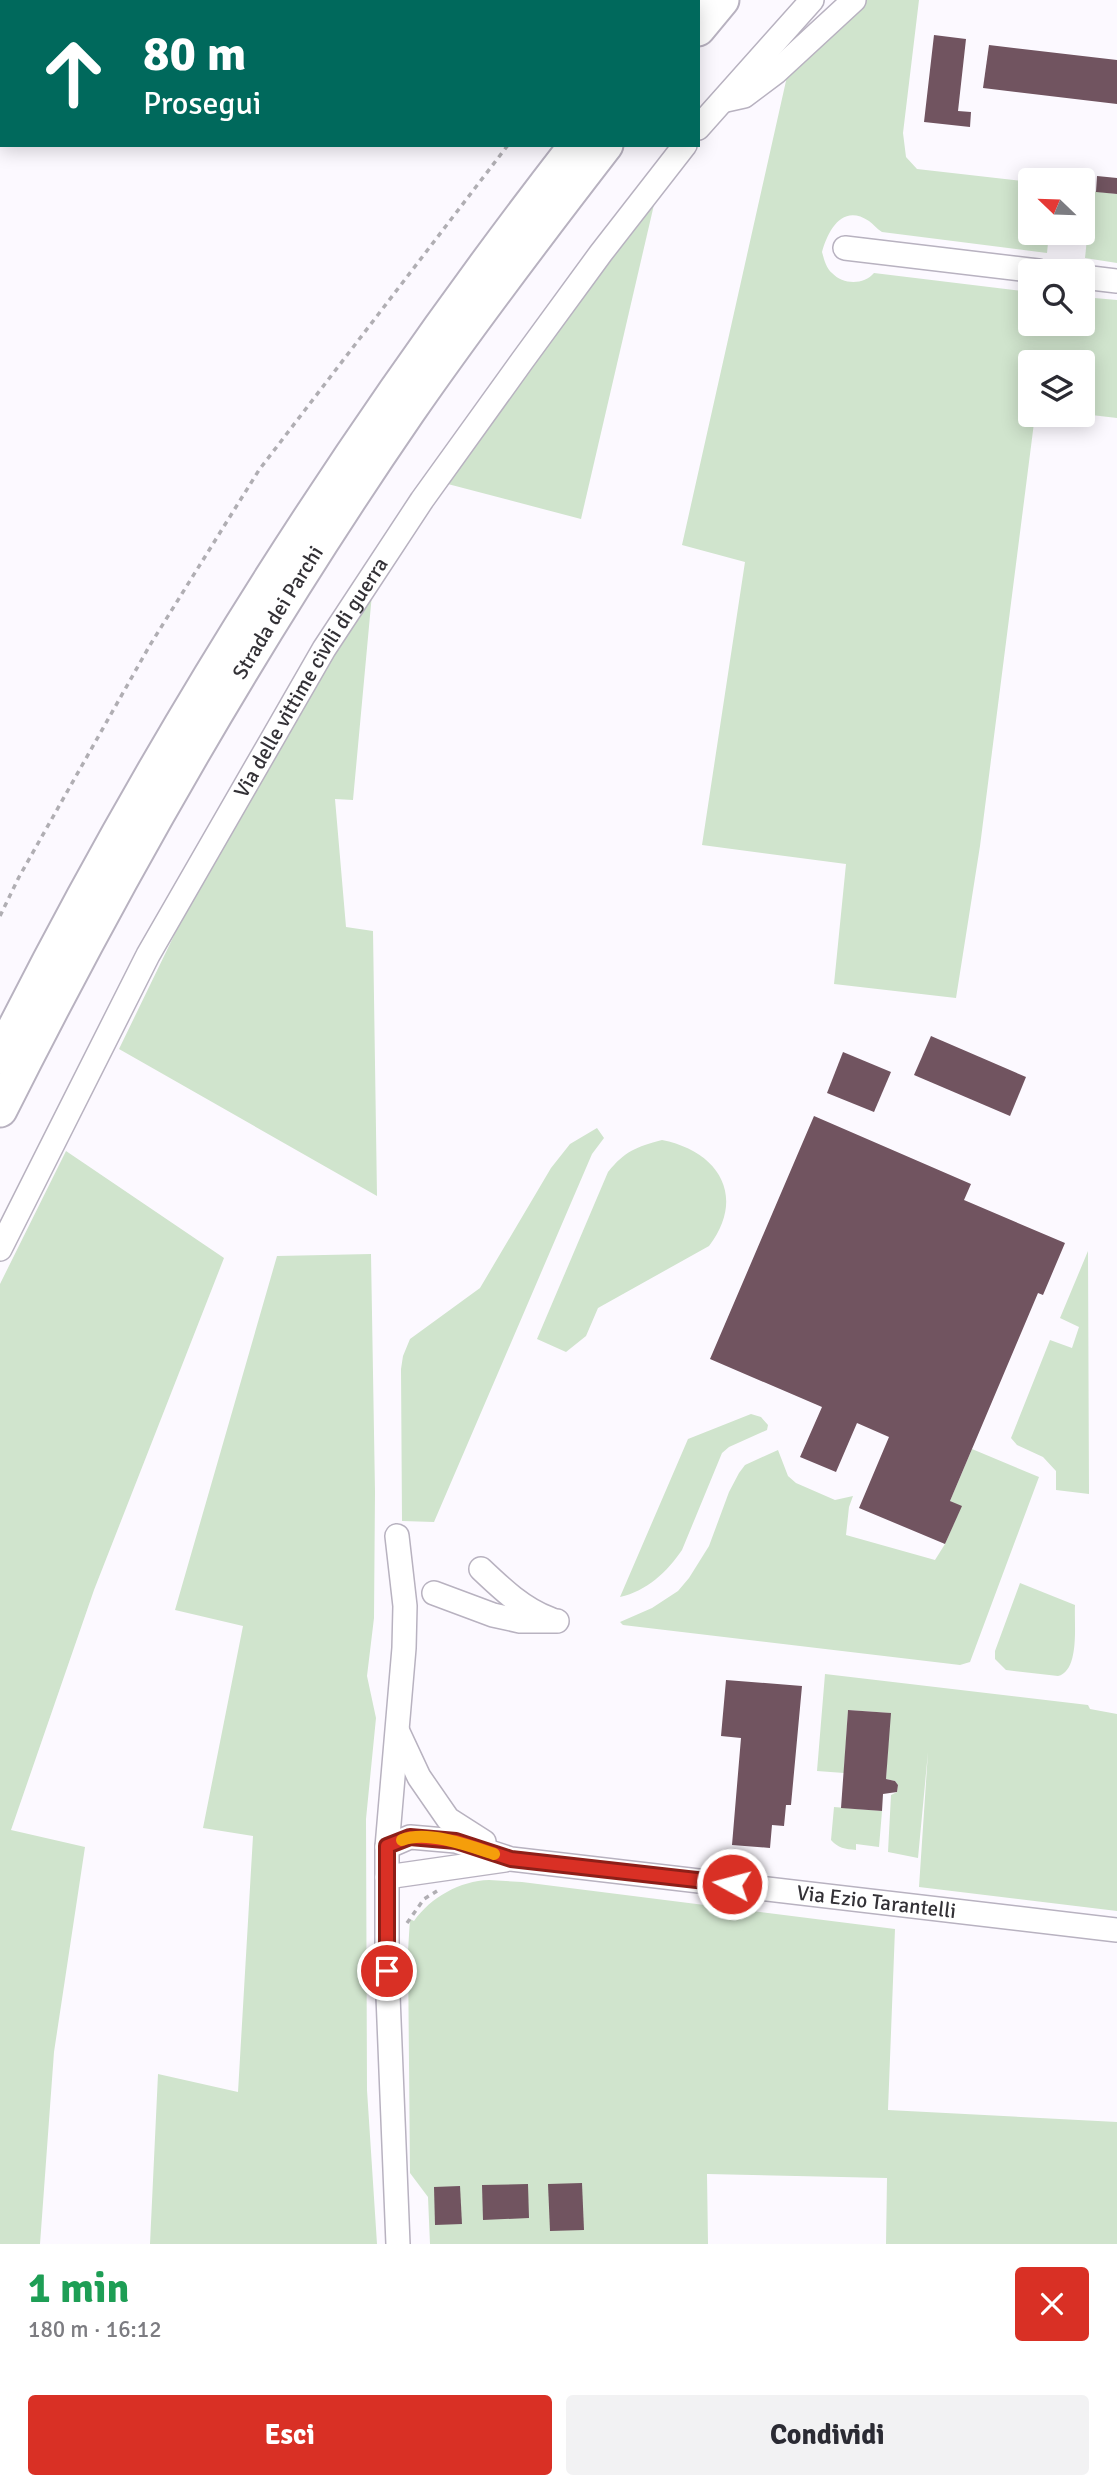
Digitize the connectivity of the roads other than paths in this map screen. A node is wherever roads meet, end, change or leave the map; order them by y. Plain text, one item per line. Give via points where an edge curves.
1 (722, 0) edge
2 (811, 0) edge
3 (854, 0) edge
4 (700, 27) edge
5 (722, 100) junction
6 (700, 126) edge
7 (575, 147) edge
8 (604, 147) edge
9 (683, 147) edge
10 (845, 248) dead end
11 (1018, 269) edge
12 (1095, 278) edge
13 (1117, 281) edge
14 (0, 1057) edge
15 (0, 1110) edge
16 (0, 1249) edge
17 (397, 1536) dead end
18 (481, 1569) dead end
19 (434, 1593) dead end
20 (397, 1730) junction
21 (387, 1846) junction
22 (511, 1859) junction
23 (387, 1877) junction
24 (1117, 1930) edge
25 (398, 2244) edge

1 - 4 highway
2 - 5 street
3 - 5 street via 776,72 744,96
5 - 6 street
7 - 14 highway, Strada dei Parchi via 440,327 285,556 148,780
8 - 15 highway, Strada dei Parchi via 408,412 260,639 146,832
9 - 16 street, Via delle vittime civili di guerra via 422,500 324,649 148,956
10 - 11 street
12 - 13 street
17 - 20 street via 405,1606
18 - 19 street via 507,1594 557,1621 493,1615
20 - 21 street
20 - 22 street via 419,1777 448,1819
21 - 22 street via 410,1837 456,1841
21 - 23 street
22 - 23 street
22 - 24 street, Via Ezio Tarantelli
23 - 25 street

